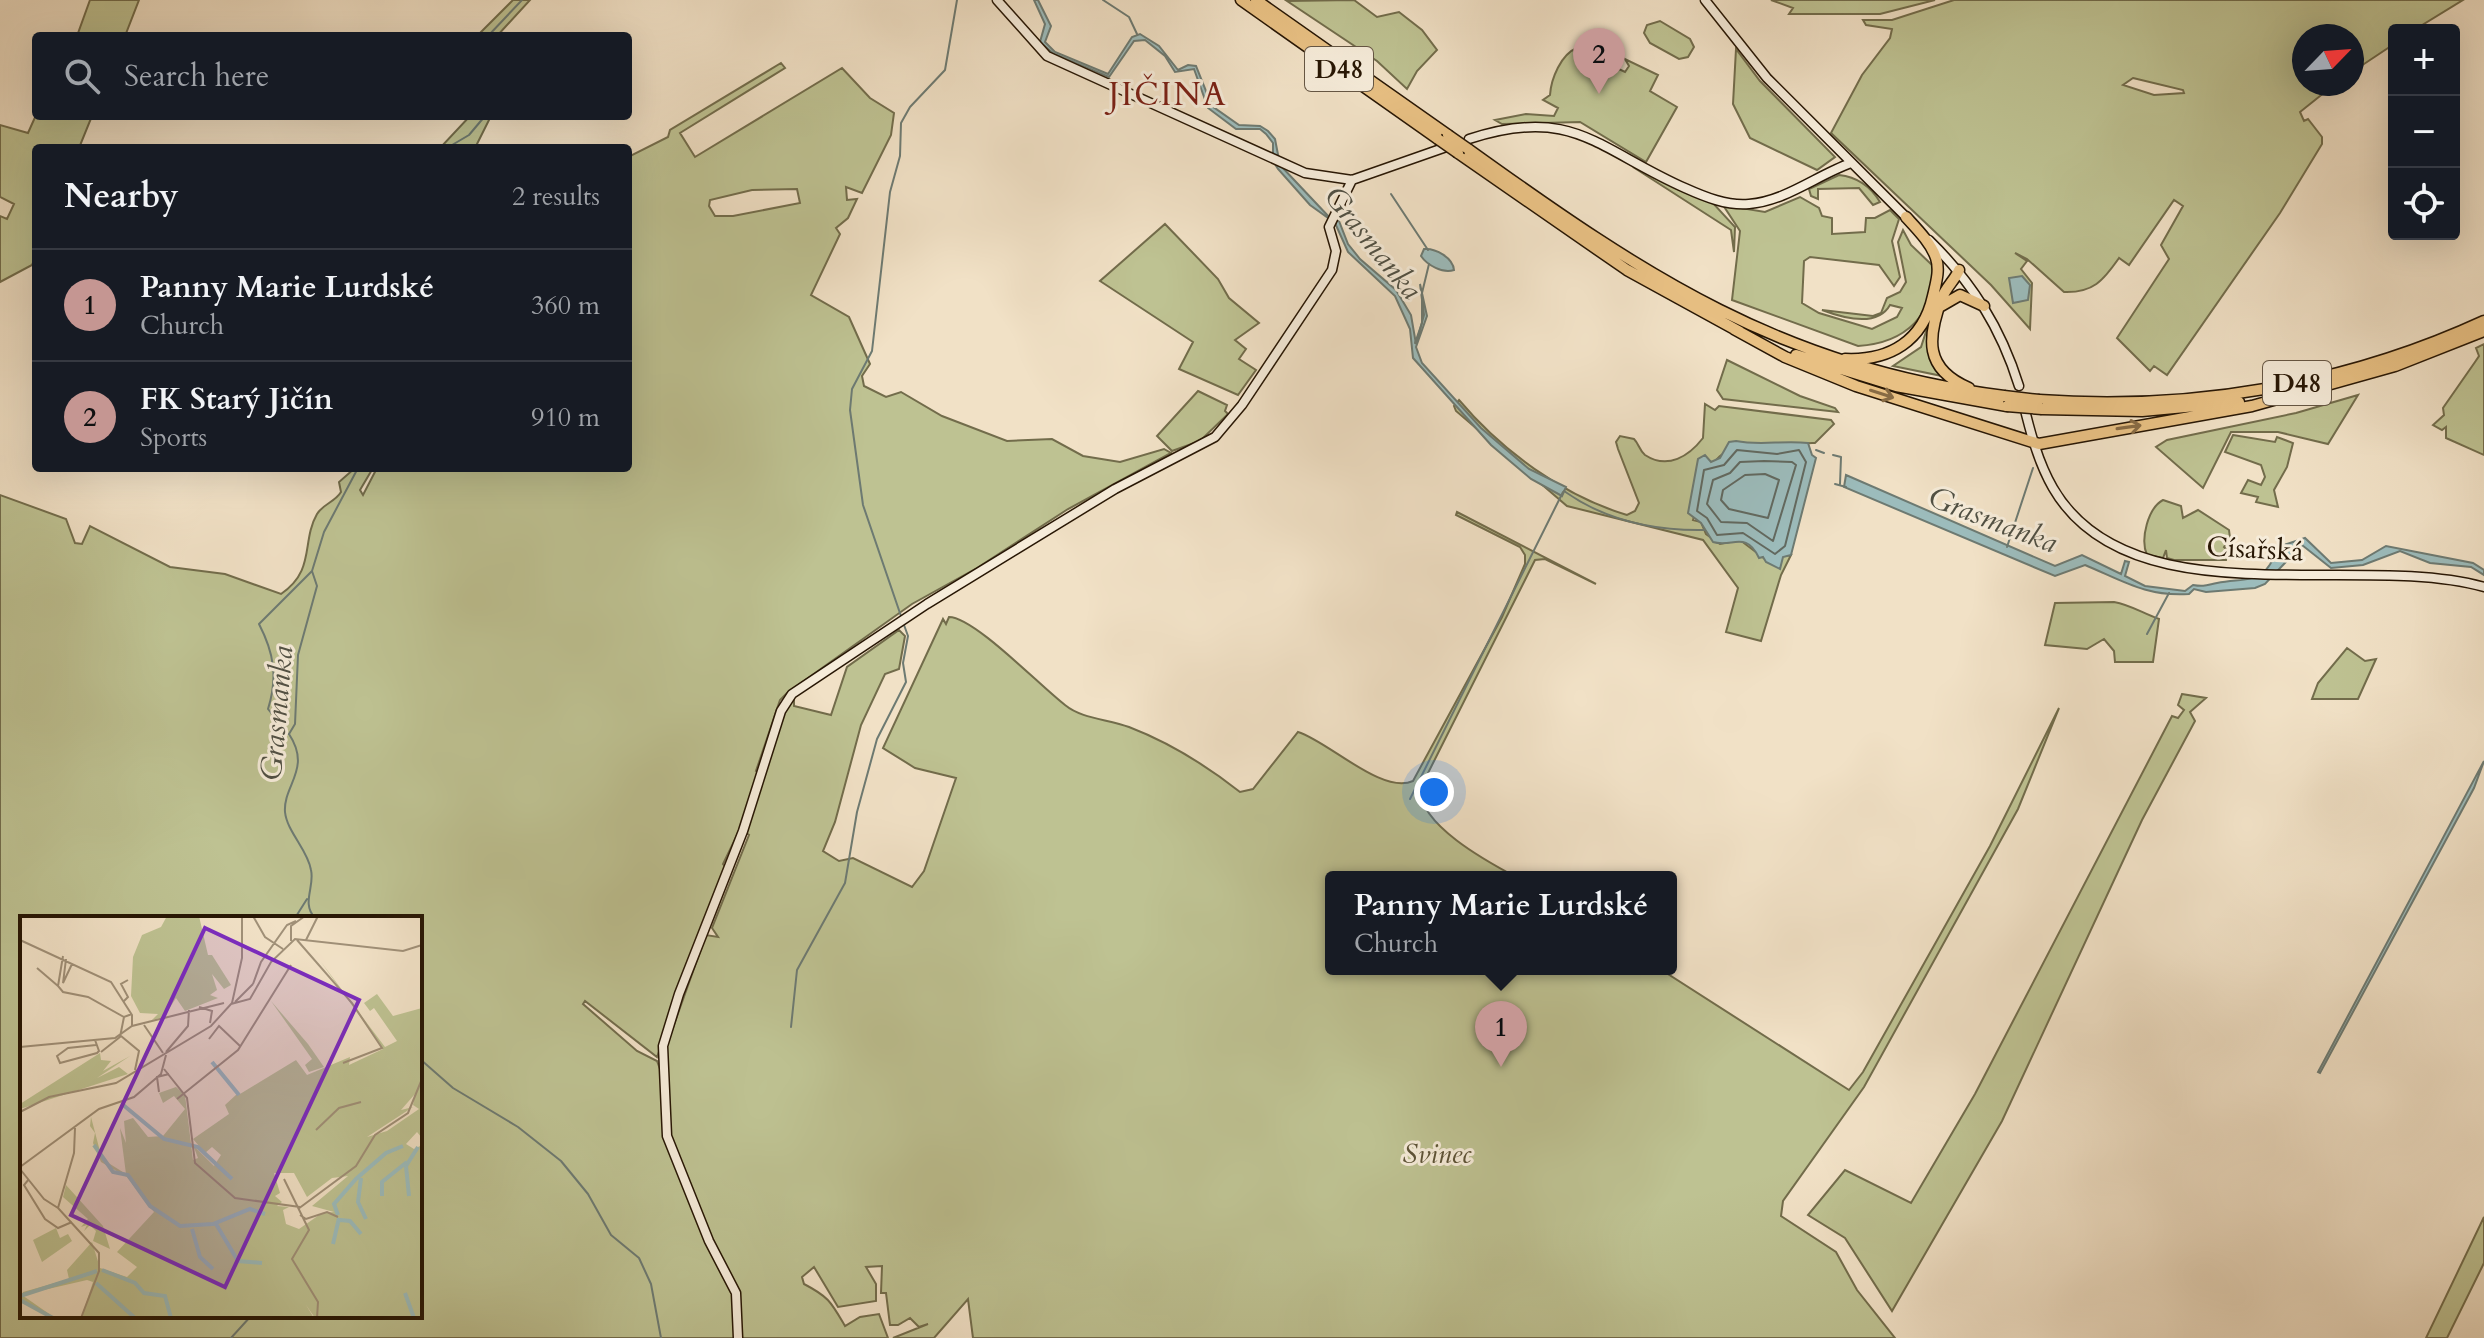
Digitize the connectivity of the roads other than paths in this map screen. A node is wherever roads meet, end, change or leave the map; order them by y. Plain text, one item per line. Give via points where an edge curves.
1 (997, 0) edge
2 (1241, 0) edge
3 (1256, 0) edge
4 (1705, 0) edge
5 (1456, 143) junction
6 (1851, 163) junction
7 (1352, 180) junction
8 (1906, 217) junction
9 (1959, 270) junction
10 (1936, 304) junction
11 (1984, 306) junction
12 (2484, 321) edge
13 (1734, 329) junction
14 (2484, 331) edge
15 (1826, 356) junction
16 (2019, 386) dead end
17 (2308, 390) junction
18 (1992, 395) junction
19 (2006, 401) junction
20 (2023, 401) dead end
21 (2040, 404) junction
22 (2035, 444) junction
23 (2484, 587) edge
24 (738, 1338) edge

1 - 7 street via 1047,56 1305,173
2 - 5 highway, D48
3 - 5 highway, D48
4 - 6 street via 1767,78
5 - 6 street via 1529,125 1578,132 1669,181 1734,204 1777,198
5 - 7 street
5 - 13 highway, D48 via 1627,270
5 - 15 highway, D48 via 1671,287 1737,321
6 - 8 street
7 - 24 street via 1332,221 1332,270 1215,437 1115,489 903,620 792,694 781,711 743,831 663,1046 667,1136 736,1293
8 - 9 street
8 - 10 highway via 1936,259
9 - 10 highway via 1943,280
9 - 11 street
10 - 11 highway via 1960,295
10 - 15 highway via 1917,332 1895,351 1867,359
10 - 18 highway via 1932,353 1939,367 1955,381
11 - 16 street
12 - 21 highway, D48 via 2366,365 2258,391 2153,402
13 - 19 highway, D48 via 1856,375 1933,394
13 -> 22 highway via 1856,386
14 - 17 highway, D48 via 2395,366
15 - 18 highway, D48
17 - 21 highway, D48 via 2164,410
22 -> 17 highway via 2231,410
18 - 19 highway, D48
19 - 21 highway, D48, bridge
20 - 22 street, Císařská
22 - 23 street, Císařská via 2051,486 2083,525 2129,554 2161,564 2418,576

